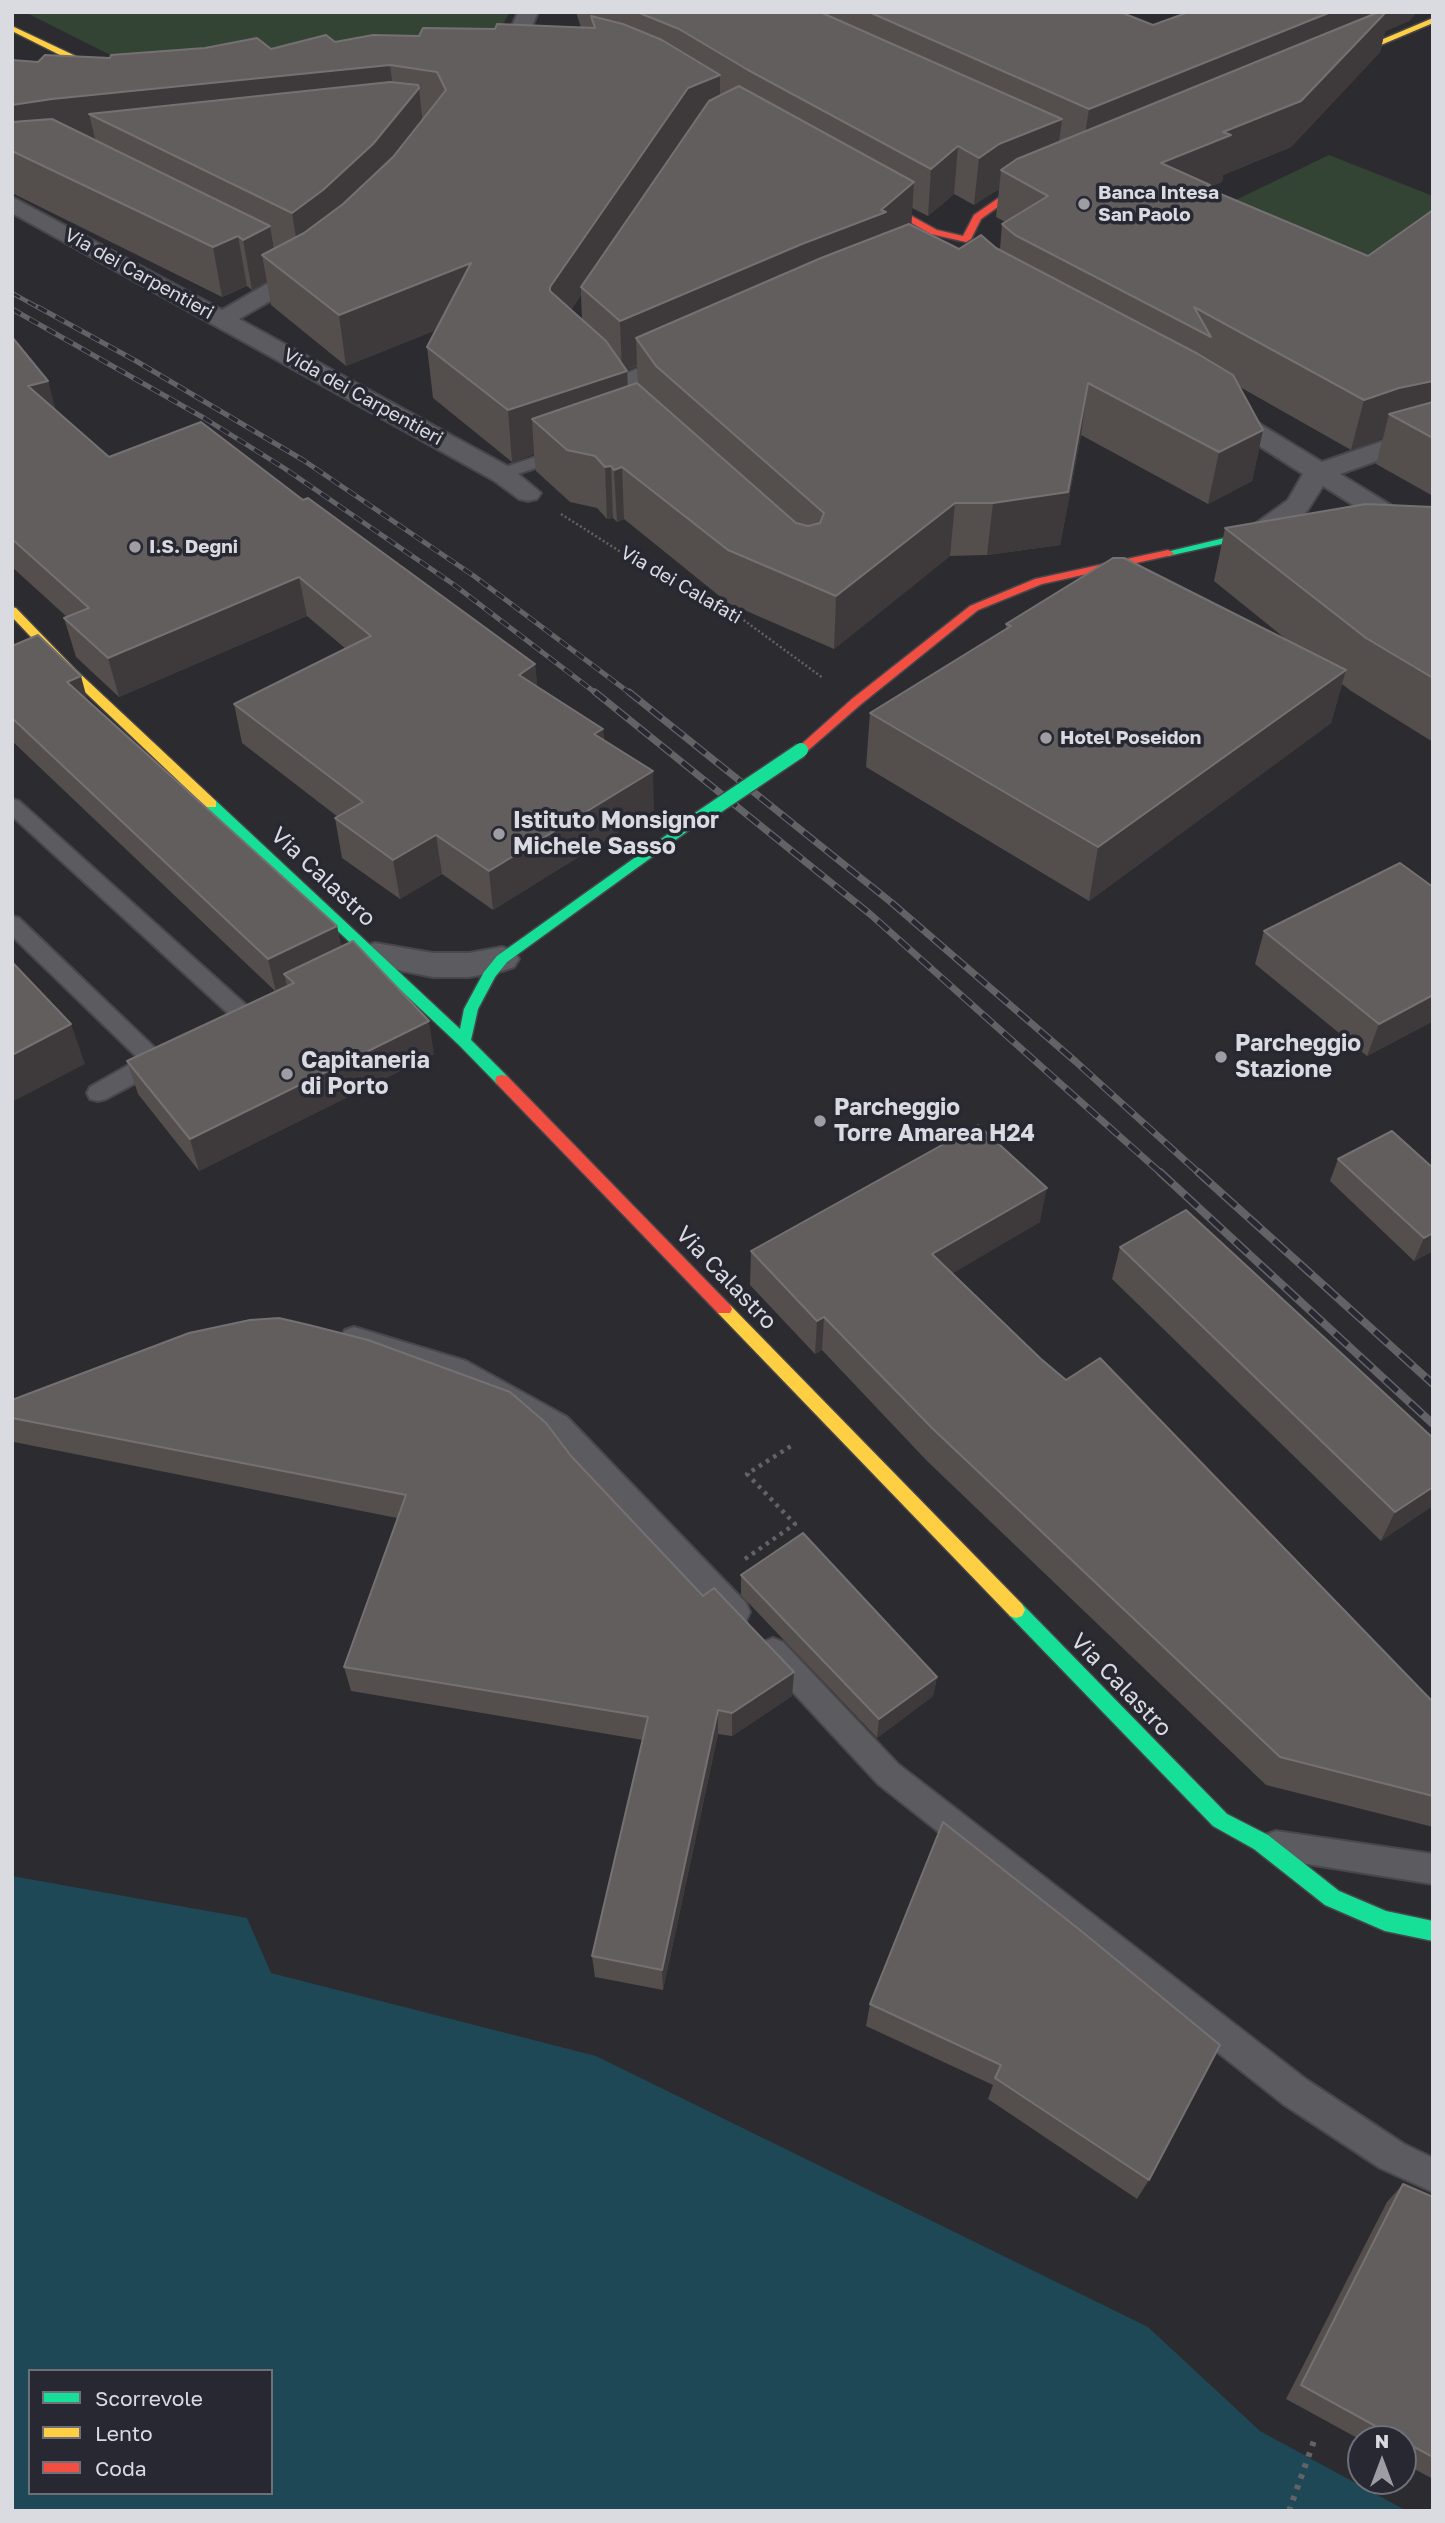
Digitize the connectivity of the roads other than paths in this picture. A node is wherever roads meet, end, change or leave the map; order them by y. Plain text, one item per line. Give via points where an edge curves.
1 (528, 12) edge
2 (1433, 20) edge
3 (12, 28) edge
4 (512, 47) edge
5 (1322, 66) edge
6 (106, 70) junction
7 (139, 73) edge
8 (71, 82) edge
9 (1059, 176) edge
10 (849, 185) edge
11 (12, 204) edge
12 (969, 249) junction
13 (330, 253) edge
14 (925, 254) edge
15 (278, 263) edge
16 (302, 275) junction
17 (223, 319) junction
18 (708, 345) edge
19 (598, 366) edge
20 (1199, 398) edge
21 (1433, 438) edge
22 (581, 447) edge
23 (1318, 473) junction
24 (502, 474) junction
25 (528, 492) road end
26 (1275, 532) joint
27 (1392, 539) edge
28 (1433, 544) edge
29 (12, 610) edge
30 (40, 639) junction
31 (22, 647) edge
32 (12, 805) edge
33 (12, 923) edge
34 (502, 959) junction
35 (364, 961) junction
36 (271, 1007) edge
37 (247, 1018) junction
38 (212, 1035) edge
39 (464, 1041) junction
40 (189, 1045) edge
41 (154, 1061) junction
42 (98, 1093) dead end
43 (329, 1332) edge
44 (1261, 1842) junction
45 (1433, 1869) edge
46 (1433, 1931) edge
47 (1433, 2175) edge

1 - 4 street
2 - 5 street
3 - 6 street
6 - 7 street
6 - 8 street
9 - 12 street via 1003,199 977,217
10 - 12 street
11 - 17 street, Via dei Carpentieri
12 - 14 street
13 - 16 street, Via dei Carpentieri
15 - 16 street
16 - 17 street, Via dei Carpentieri
17 - 24 street, Vida dei Carpentieri
18 - 19 street via 626,394
20 - 23 street
21 - 23 street
22 - 24 lane
23 - 26 street
23 - 28 street
24 - 25 street
26 - 34 street, bridge via 1038,581 974,608 800,751
27 - 28 street
29 - 30 street, Via Calastro
30 - 31 lane
30 - 35 street, Via Calastro via 233,825
32 - 37 lane
33 - 41 lane
34 - 35 street via 445,966
34 - 39 street via 471,1009
35 - 39 street, Via Calastro
36 - 37 lane
37 - 38 lane
39 - 44 street, Via Calastro via 1220,1820
40 - 41 lane
41 - 42 lane
43 - 47 lane via 457,1368 558,1425 888,1774 1295,2092 1392,2156
44 - 45 lane
44 - 46 street, Via Calastro via 1332,1898 1385,1921

